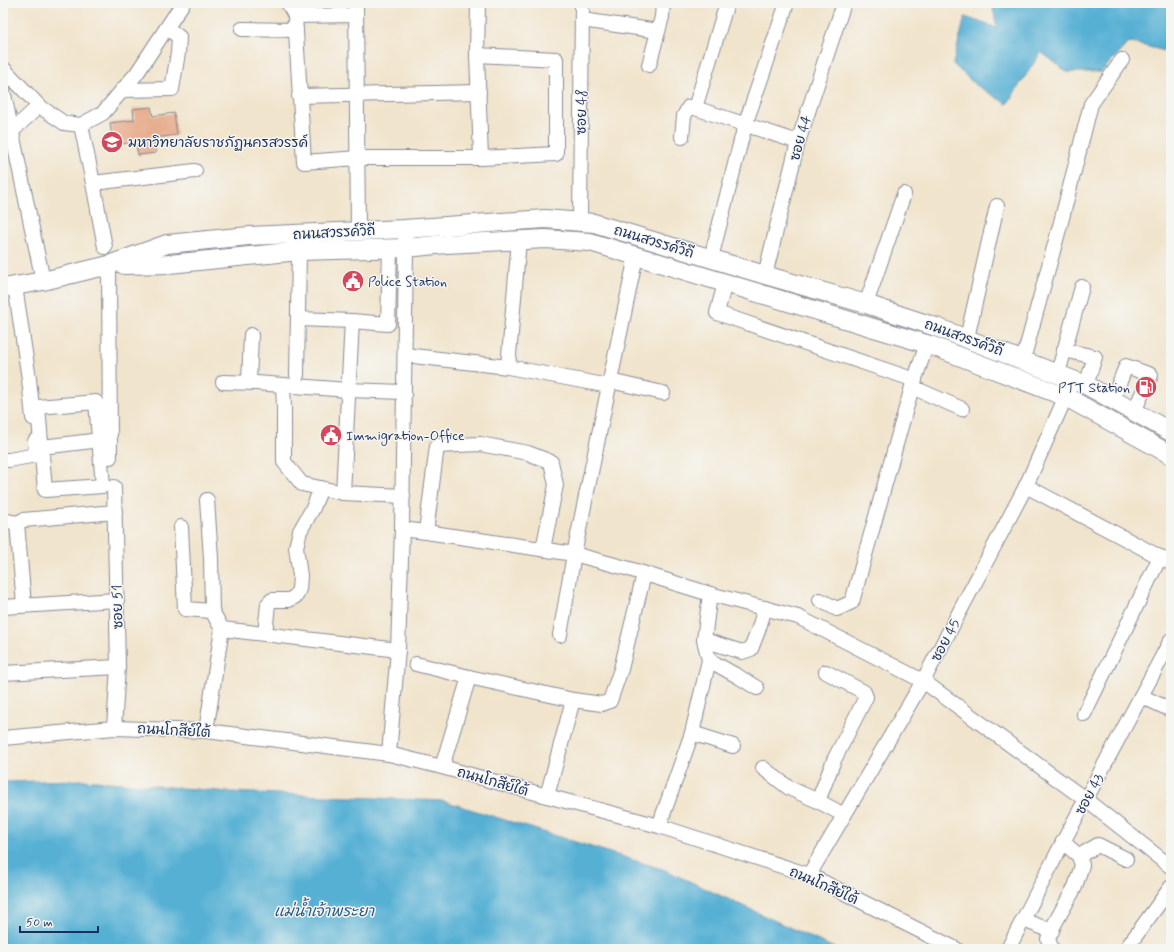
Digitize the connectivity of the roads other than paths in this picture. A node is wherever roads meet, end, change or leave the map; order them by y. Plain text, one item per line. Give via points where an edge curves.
1 (183, 3) edge
2 (288, 3) edge
3 (478, 3) edge
4 (582, 3) edge
5 (663, 3) edge
6 (728, 3) edge
7 (787, 3) edge
8 (844, 3) edge
9 (356, 9) edge
10 (582, 20) junction
11 (295, 23) junction
12 (167, 28) junction
13 (242, 29) dead end
14 (658, 32) junction
15 (478, 55) junction
16 (1122, 60) dead end
17 (649, 65) dead end
18 (3, 68) edge
19 (3, 90) edge
20 (122, 90) junction
21 (479, 92) junction
22 (357, 95) junction
23 (299, 96) junction
24 (39, 106) junction
25 (695, 108) junction
26 (81, 125) junction
27 (745, 125) junction
28 (12, 132) junction
29 (682, 137) dead end
30 (798, 142) junction
31 (358, 158) junction
32 (481, 158) junction
33 (195, 171) dead end
34 (93, 183) junction
35 (904, 194) dead end
36 (997, 206) dead end
37 (580, 222) junction
38 (404, 229) junction
39 (358, 231) junction
40 (519, 240) junction
41 (105, 247) dead end
42 (398, 248) junction
43 (299, 251) junction
44 (636, 256) junction
45 (711, 258) junction
46 (109, 265) junction
47 (765, 274) junction
48 (43, 281) junction
49 (725, 283) junction
50 (9, 287) edge
51 (1082, 287) dead end
52 (866, 304) junction
53 (298, 319) junction
54 (352, 321) junction
55 (251, 335) dead end
56 (967, 338) junction
57 (927, 344) junction
58 (1064, 350) junction
59 (405, 355) junction
60 (1023, 360) junction
61 (508, 367) junction
62 (297, 375) dead end
63 (1073, 379) junction
64 (223, 382) dead end
65 (249, 382) junction
66 (609, 384) junction
67 (913, 384) junction
68 (283, 385) junction
69 (348, 390) junction
70 (404, 392) junction
71 (663, 393) dead end
72 (1066, 397) junction
73 (1113, 399) junction
74 (962, 409) dead end
75 (1134, 411) junction
76 (1171, 430) edge
77 (105, 440) junction
78 (39, 451) junction
79 (1171, 455) edge
80 (110, 457) dead end
81 (3, 460) edge
82 (1026, 486) junction
83 (114, 487) dead end
84 (321, 488) junction
85 (343, 493) junction
86 (403, 496) junction
87 (207, 500) dead end
88 (115, 512) junction
89 (3, 521) edge
90 (17, 523) junction
91 (182, 527) dead end
92 (402, 529) junction
93 (426, 532) junction
94 (543, 549) junction
95 (574, 554) junction
96 (1166, 560) edge
97 (644, 574) junction
98 (710, 594) junction
99 (117, 600) junction
100 (820, 600) dead end
101 (24, 605) junction
102 (3, 607) edge
103 (765, 608) junction
104 (212, 611) junction
105 (222, 629) junction
106 (265, 634) junction
107 (560, 635) dead end
108 (704, 640) junction
109 (1171, 640) edge
110 (398, 650) junction
111 (709, 660) junction
112 (416, 664) dead end
113 (118, 667) junction
114 (826, 672) dead end
115 (3, 673) edge
116 (469, 677) junction
117 (923, 681) junction
118 (756, 688) dead end
119 (1141, 696) junction
120 (573, 700) junction
121 (1171, 710) edge
122 (1084, 714) dead end
123 (114, 728) junction
124 (206, 731) junction
125 (692, 733) junction
126 (3, 738) edge
127 (733, 746) dead end
128 (389, 754) junction
129 (442, 766) junction
130 (763, 768) dead end
131 (548, 796) junction
132 (1086, 800) junction
133 (818, 801) junction
134 (844, 815) junction
135 (659, 826) junction
136 (1063, 842) junction
137 (1080, 856) junction
138 (1126, 859) dead end
139 (1171, 867) edge
140 (809, 875) junction
141 (1171, 886) edge
142 (1023, 920) junction
143 (1052, 931) junction
144 (956, 949) edge
145 (1008, 949) edge
146 (1052, 949) edge
147 (1126, 949) edge

1 - 12 street
2 - 11 street
3 - 15 street
4 - 10 street, ซอย 48
5 - 14 street
6 - 25 street
7 - 27 street
8 - 30 street, ซอย 44
9 - 11 street
9 - 22 street
10 - 14 street
10 - 37 street, ซอย 48
11 - 13 street
11 - 23 street
12 - 20 street via 137,73
12 - 20 street via 179,37 172,89
14 - 17 street
15 - 21 street
15 - 32 street via 556,59 556,154
16 - 60 street via 1091,104 1062,222
18 - 24 street
19 - 28 street
20 - 26 street via 103,112
21 - 22 street
21 - 32 street
22 - 23 street
22 - 31 street
23 - 31 street via 304,162
24 - 26 street via 64,123
24 - 28 street
25 - 27 street
25 - 29 street via 689,107 684,116
26 - 34 street
27 - 30 street
27 - 45 street
28 - 48 street
30 - 47 street, ซอย 44
31 - 32 street
31 - 39 street
33 - 34 street
34 - 41 street
35 - 52 street
36 - 56 street
37 - 38 main road, ถนนสวรรค์วิถี via 545,219
37 - 45 main road, ถนนสวรรค์วิถี via 594,223
38 - 39 main road, ถนนสวรรค์วิถี
38 - 42 street
39 - 46 main road, ถนนสวรรค์วิถี via 249,236 167,244
40 - 42 main road, ถนนสวรรค์วิถี
40 - 44 main road, ถนนสวรรค์วิถี via 545,238 590,242
40 - 61 street
42 - 43 main road, ถนนสวรรค์วิถี
42 - 54 street via 388,324
42 - 59 street
43 - 46 main road, ถนนสวรรค์วิถี via 169,264
43 - 53 street
44 - 49 main road, ถนนสวรรค์วิถี
44 - 66 street
45 - 47 main road, ถนนสวรรค์วิถี
46 - 48 main road, ถนนสวรรค์วิถี
46 - 77 street
47 - 52 main road, ถนนสวรรค์วิถี
48 - 50 main road, ถนนสวรรค์วิถี
49 - 57 main road, ถนนสวรรค์วิถี
49 - 67 street via 717,313
50 - 78 street via 29,379
51 - 58 street
52 - 56 main road, ถนนสวรรค์วิถี
53 - 54 street
53 - 62 street
54 - 69 street
55 - 65 street
56 - 60 main road, ถนนสวรรค์วิถี
57 - 67 street
57 - 72 main road, ถนนสวรรค์วิถี
58 - 63 street
58 - 63 street via 1095,357
59 - 61 street
59 - 70 street
60 - 63 main road, ถนนสวรรค์วิถี
61 - 66 street
63 - 72 street, ซอย 45
63 - 73 main road, ถนนสวรรค์วิถี
64 - 65 street
65 - 68 street
66 - 71 street
66 - 95 street
67 - 74 street
67 - 100 street via 852,602 837,609
68 - 69 street
68 - 84 street via 284,462 302,484
69 - 70 street
69 - 85 street
70 - 86 street
72 - 79 main road, ถนนสวรรค์วิถี
72 - 82 street, ซอย 45
73 - 75 main road, ถนนสวรรค์วิถี
73 - 75 street via 1126,366 1151,374
75 - 76 main road, ถนนสวรรค์วิถี
77 - 78 street
77 - 78 street via 96,402 38,407
77 - 78 street via 103,486 45,490
77 - 80 street
78 - 81 street
82 - 96 street
82 - 117 street, ซอย 45
83 - 88 street, ซอย 51
84 - 85 street
84 - 106 street via 314,508 300,531 296,547 299,589 296,596 289,600 272,600 268,604
85 - 86 street
86 - 92 street
87 - 104 street
88 - 90 street via 23,520
88 - 99 street, ซอย 51
89 - 90 street
90 - 101 street
91 - 104 street via 185,609
92 - 93 street
92 - 110 street
93 - 94 street
93 - 94 street via 437,446 480,444 528,454 551,462 556,485
94 - 95 street
95 - 97 street
95 - 107 street
96 - 122 street
97 - 98 street
97 - 120 street via 621,669 610,701 602,704
98 - 103 street
98 - 108 street
99 - 101 street
99 - 113 street, ซอย 51
101 - 102 street
103 - 108 street via 752,649 742,652
103 - 117 street via 798,617
104 - 105 street
105 - 106 street
105 - 124 street
106 - 110 street
108 - 111 street
109 - 119 street, ซอย 43
110 - 128 street
111 - 118 street
111 - 125 street
112 - 116 street
113 - 115 street
113 - 123 street, ซอย 51
114 - 133 street via 864,692 866,697 834,760
116 - 120 street
116 - 129 street
117 - 132 street
117 - 134 street, ซอย 45
119 - 121 street
119 - 132 street, ซอย 43
120 - 131 street
123 - 124 street, ถนนโกสีย์ใต้
123 - 126 street, ถนนโกสีย์ใต้
124 - 128 street, ถนนโกสีย์ใต้
125 - 127 street
125 - 135 street
128 - 129 street, ถนนโกสีย์ใต้
129 - 131 street, ถนนโกสีย์ใต้
130 - 133 street via 789,788
131 - 135 street, ถนนโกสีย์ใต้
132 - 136 street, ซอย 43
132 - 139 street
133 - 134 street
134 - 140 street, ซอย 45
135 - 140 street, ถนนโกสีย์ใต้
136 - 137 street
136 - 142 street, ซอย 43
137 - 138 street via 1098,845
137 - 143 street via 1082,865 1075,887
140 - 144 street, ถนนโกสีย์ใต้
141 - 147 street
142 - 143 street
142 - 145 street, ซอย 43
143 - 146 street via 1048,940

